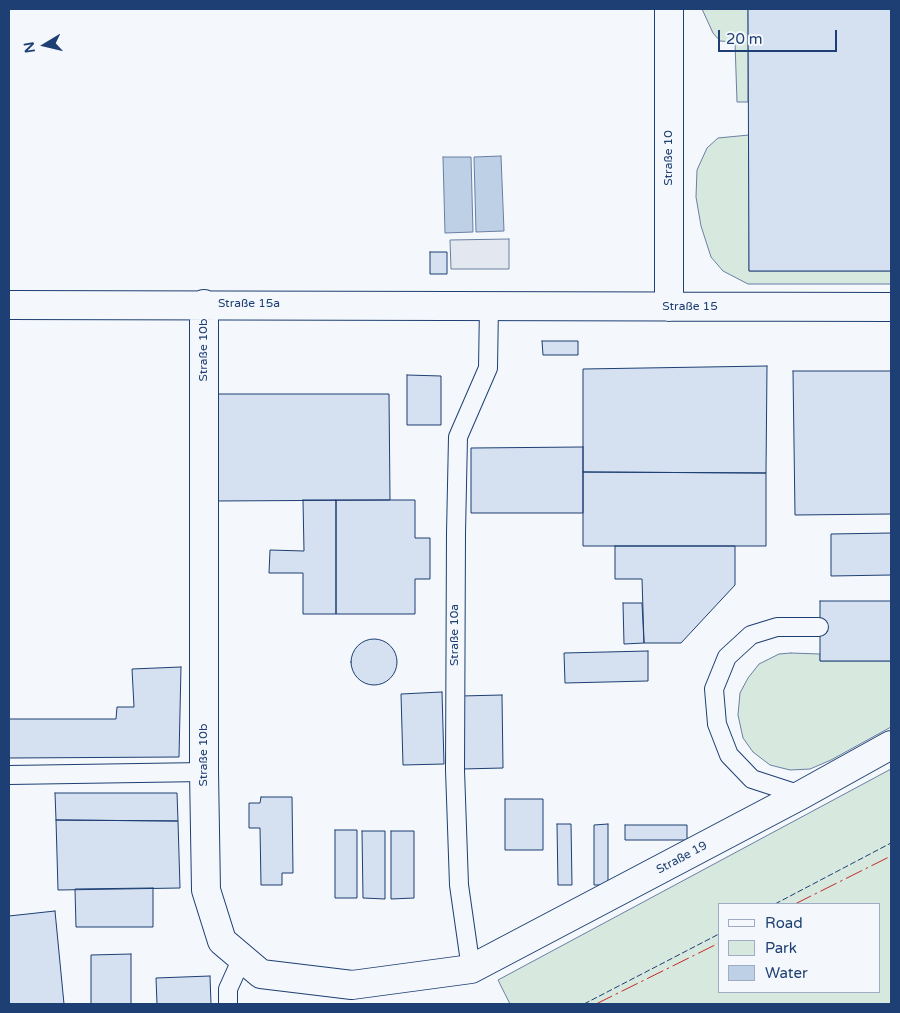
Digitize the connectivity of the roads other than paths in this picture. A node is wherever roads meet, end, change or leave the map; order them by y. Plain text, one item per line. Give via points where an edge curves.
1 (669, 9) edge
2 (204, 304) junction
3 (9, 305) edge
4 (489, 305) junction
5 (891, 306) edge
6 (669, 307) junction
7 (819, 627) dead end
8 (891, 745) edge
9 (204, 772) junction
10 (9, 775) edge
11 (801, 795) junction
12 (242, 958) junction
13 (471, 969) junction
14 (228, 1004) edge

1 - 6 street, Straße 10
2 - 3 street, Straße 15a
2 - 4 street, Straße 15a
2 - 9 street, Straße 10b
4 - 6 street, Straße 15
4 - 13 lane, Straße 10a via 488,368 458,437 455,770 459,885
5 - 6 street, Straße 15
7 - 11 lane via 777,627 751,635 726,657 714,688 717,724 729,755 752,779
8 - 11 street, Straße 19
9 - 10 lane
9 - 12 street, Straße 10b via 206,890 222,941
11 - 13 street, Straße 19
12 - 13 street, Straße 10b via 261,974 352,985
12 - 14 lane via 228,990

